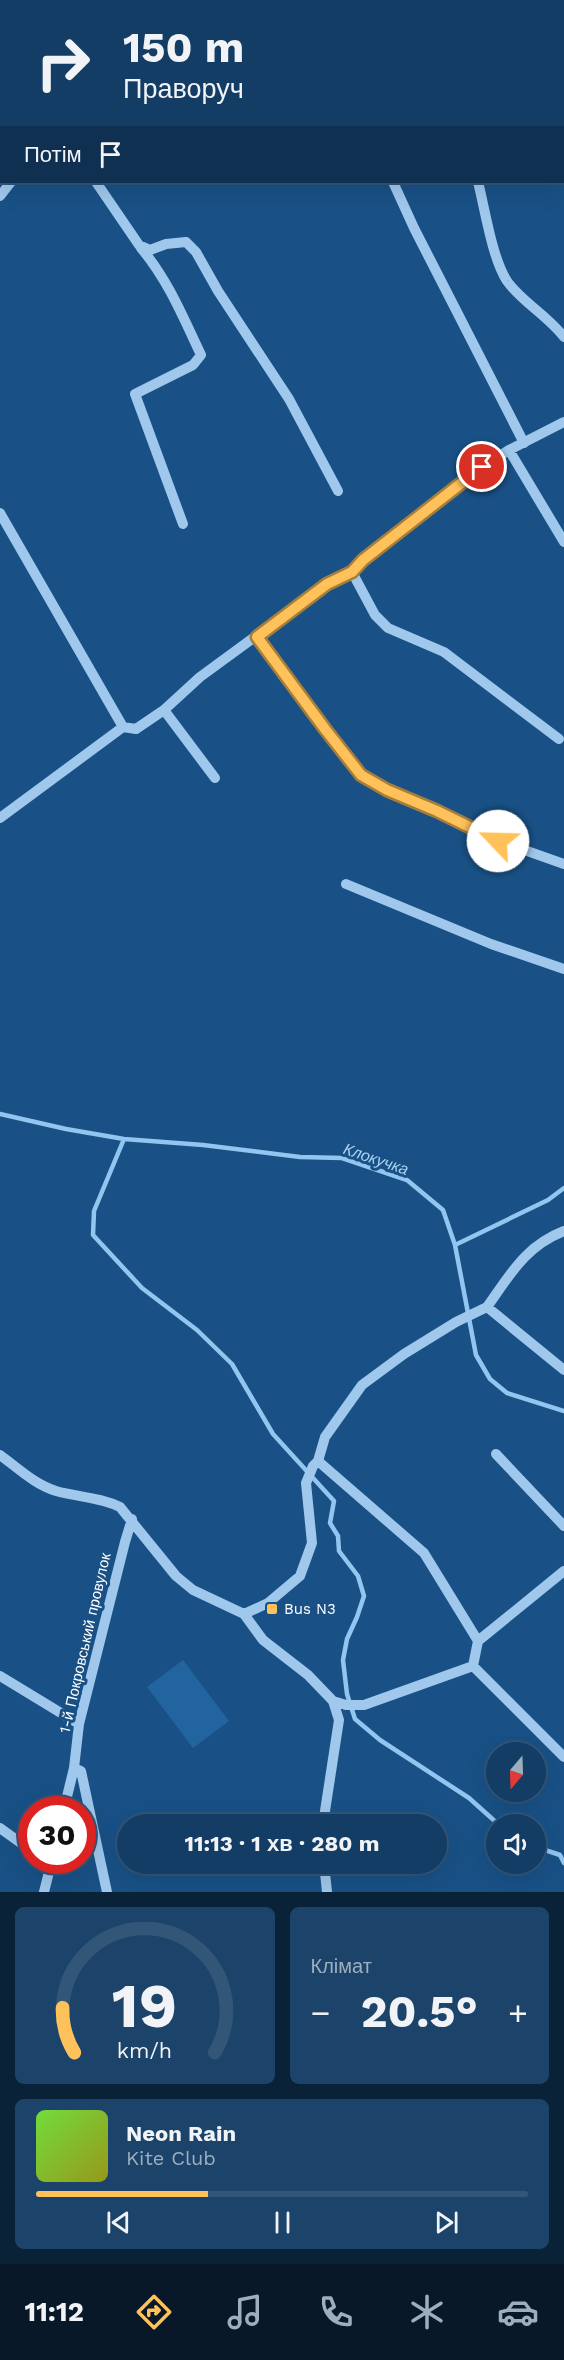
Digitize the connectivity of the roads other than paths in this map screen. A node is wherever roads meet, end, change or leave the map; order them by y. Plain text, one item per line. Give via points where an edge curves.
1 (10, 183) edge
2 (97, 183) edge
3 (393, 183) edge
4 (478, 183) edge
5 (0, 196) edge
6 (139, 246) junction
7 (564, 337) edge
8 (564, 422) edge
9 (524, 443) junction
10 (509, 450) junction
11 (338, 491) dead end
12 (0, 513) edge
13 (183, 524) dead end
14 (564, 542) edge
15 (352, 572) junction
16 (257, 637) junction
17 (164, 710) junction
18 (123, 727) junction
19 (560, 739) dead end
20 (215, 778) dead end
21 (0, 817) edge
22 (564, 864) edge
23 (346, 884) dead end
24 (564, 969) edge
25 (564, 1231) edge
26 (487, 1307) junction
27 (564, 1370) edge
28 (496, 1454) dead end
29 (0, 1455) edge
30 (316, 1464) junction
31 (132, 1519) junction
32 (564, 1526) edge
33 (564, 1571) edge
34 (244, 1614) junction
35 (478, 1641) junction
36 (473, 1666) junction
37 (0, 1676) edge
38 (333, 1701) junction
39 (80, 1724) junction
40 (564, 1757) edge
41 (74, 1768) junction
42 (67, 1796) edge
43 (325, 1814) edge
44 (0, 1828) edge
45 (18, 1841) edge
46 (47, 1874) edge
47 (325, 1874) edge
48 (44, 1892) edge
49 (107, 1892) edge
50 (327, 1892) edge

1 - 5 street
2 - 6 street
3 - 9 street
4 - 7 street via 507,280
6 - 11 street via 150,250 186,242 196,252 289,399
6 - 13 street via 158,267 201,355 193,365 135,394
8 - 9 street
9 - 10 street
10 - 14 street
10 - 15 street via 471,475
12 - 18 street
15 - 16 street via 327,584
15 - 19 street via 375,615 388,628 444,652
16 - 17 street via 200,677
16 - 22 street via 365,778 490,838
17 - 18 street via 136,729
17 - 20 street
18 - 21 street
23 - 24 street via 491,944
25 - 26 street via 548,1237 521,1258
26 - 27 street
26 - 30 street via 404,1354 362,1385 325,1437
28 - 32 street
29 - 31 street via 33,1481 55,1490 108,1501
30 - 34 street via 306,1483 312,1543 300,1576 268,1603
30 - 35 street via 424,1553
31 - 34 street via 176,1575 194,1590
31 - 39 street, 1-й Покровський провулок
33 - 35 street
34 - 38 street via 263,1641 308,1675
35 - 36 street
36 - 38 street via 364,1705
36 - 40 street
37 - 39 street
38 - 43 street via 339,1720
39 - 41 street, 1-й Покровський провулок
41 - 42 street, 1-й Покровський провулок
41 - 49 street via 81,1772
44 - 45 street
46 - 48 street
47 - 50 street

